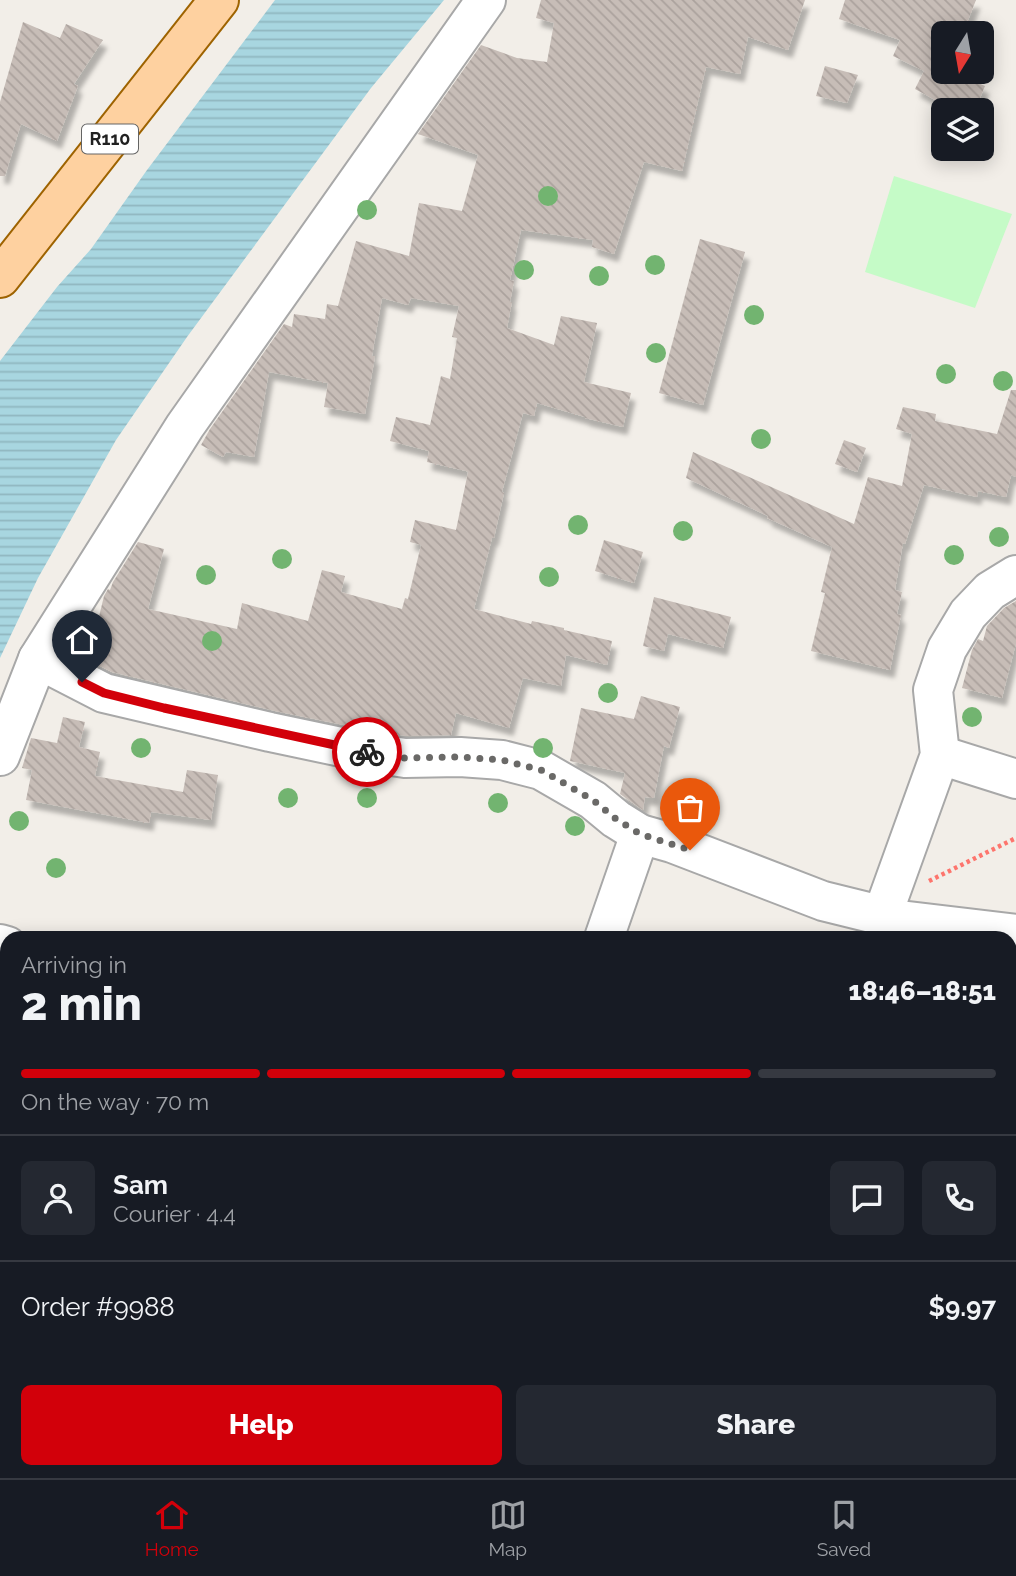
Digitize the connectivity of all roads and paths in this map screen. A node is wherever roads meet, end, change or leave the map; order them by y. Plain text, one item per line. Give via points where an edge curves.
1 (219, 0) edge
2 (486, 0) edge
3 (0, 278) edge
4 (1016, 575) edge
5 (38, 659) junction
6 (0, 755) edge
7 (940, 755) junction
8 (1016, 779) edge
9 (640, 834) junction
10 (882, 916) junction
11 (606, 931) edge
12 (991, 931) edge

1 - 3 main road, R110
2 - 5 street via 185,426
4 - 7 street via 990,591 968,614 947,649 933,690
5 - 6 street
5 - 9 street via 104,693 270,732 405,758 502,760 541,770
7 - 8 street
7 - 10 street
9 - 10 street via 823,901
9 - 11 street
10 - 12 street

